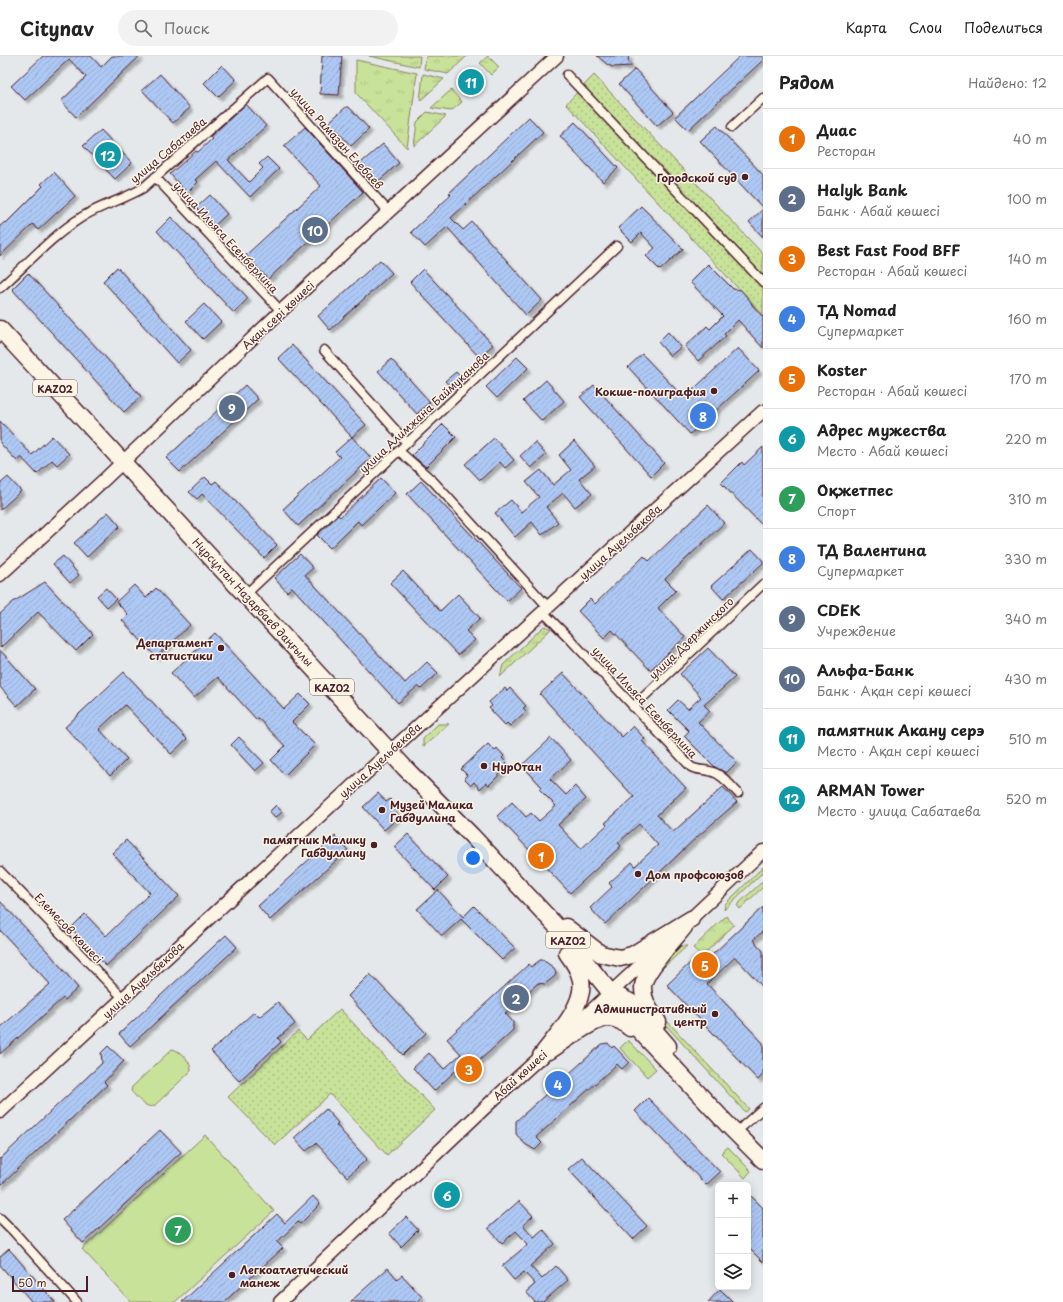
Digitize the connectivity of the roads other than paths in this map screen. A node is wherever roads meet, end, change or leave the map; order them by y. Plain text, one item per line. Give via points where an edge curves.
1 (557, 56) edge
2 (567, 75) dead end
3 (268, 78) joint
4 (763, 98) edge
5 (732, 127) dead end
6 (155, 177) junction
7 (389, 212) junction
8 (617, 246) dead end
9 (763, 282) edge
10 (0, 288) edge
11 (281, 311) junction
12 (0, 329) edge
13 (324, 350) dead end
14 (763, 411) edge
15 (407, 443) junction
16 (399, 451) junction
17 (123, 462) junction
18 (0, 575) edge
19 (763, 584) edge
20 (245, 595) junction
21 (546, 610) junction
22 (634, 708) junction
23 (390, 751) junction
24 (738, 793) dead end
25 (763, 851) edge
26 (0, 871) edge
27 (532, 900) junction
28 (691, 919) junction
29 (606, 987) junction
30 (123, 998) junction
31 (541, 1056) junction
32 (677, 1063) junction
33 (763, 1108) edge
34 (0, 1112) edge
35 (736, 1126) junction
36 (763, 1146) edge
37 (763, 1160) edge
38 (0, 1218) edge
39 (77, 1302) edge
40 (280, 1302) edge

1 - 7 street, Ақан сері көшесі
2 - 9 street
3 - 6 street, улица Сабатаева
3 - 7 street, улица Рамазан Елебаев
4 - 5 street
6 - 10 street, улица Сабатаева via 130,196 97,209 65,229
6 - 11 street, улица Ильяса Есенберлина
7 - 11 street, Ақан сері көшесі
8 - 15 street, улица Алимжана Баймуканова
11 - 17 street, Ақан сері көшесі
12 - 17 highway, Нұрсұлтан Назарбаев даңғылы / KАZ02
13 - 15 street
14 - 21 street, улица Ауельбекова
15 - 16 street, улица Алимжана Баймуканова
16 - 20 street, улица Алимжана Баймуканова
16 - 21 street, улица Ильяса Есенберлина via 433,481
17 - 18 street, Ақан сері көшесі
17 - 20 highway, Нұрсұлтан Назарбаев даңғылы / KАZ02
19 - 22 street, улица Дзержинского
20 - 23 highway, Нұрсұлтан Назарбаев даңғылы / KАZ02
21 - 22 street, улица Ильяса Есенберлина
21 - 23 street, улица Ауельбекова
22 - 24 street, улица Ильяса Есенберлина via 691,767 720,775
23 - 27 highway, Нұрсұлтан Назарбаев даңғылы / KАZ02
23 - 30 street, улица Ауельбекова
25 - 28 street, Абай көшесі
26 - 30 street, Елемесов көшесі
27 - 28 highway via 595,951 613,958 632,955
27 - 29 highway, Нұрсұлтан Назарбаев даңғылы / KАZ02
27 - 31 highway via 575,964 582,982 581,996 575,1010
28 - 29 street, Абай көшесі
28 - 32 highway via 643,983 645,1000
29 - 31 street, Абай көшесі
29 - 32 highway, Нұрсұлтан Назарбаев даңғылы via 621,1011
30 - 34 street, улица Ауельбекова
31 - 32 highway via 594,1022 608,1018 622,1022
31 - 40 street, Абай көшесі
32 - 35 highway
33 - 35 street
35 - 36 highway
35 - 37 highway
38 - 39 street

